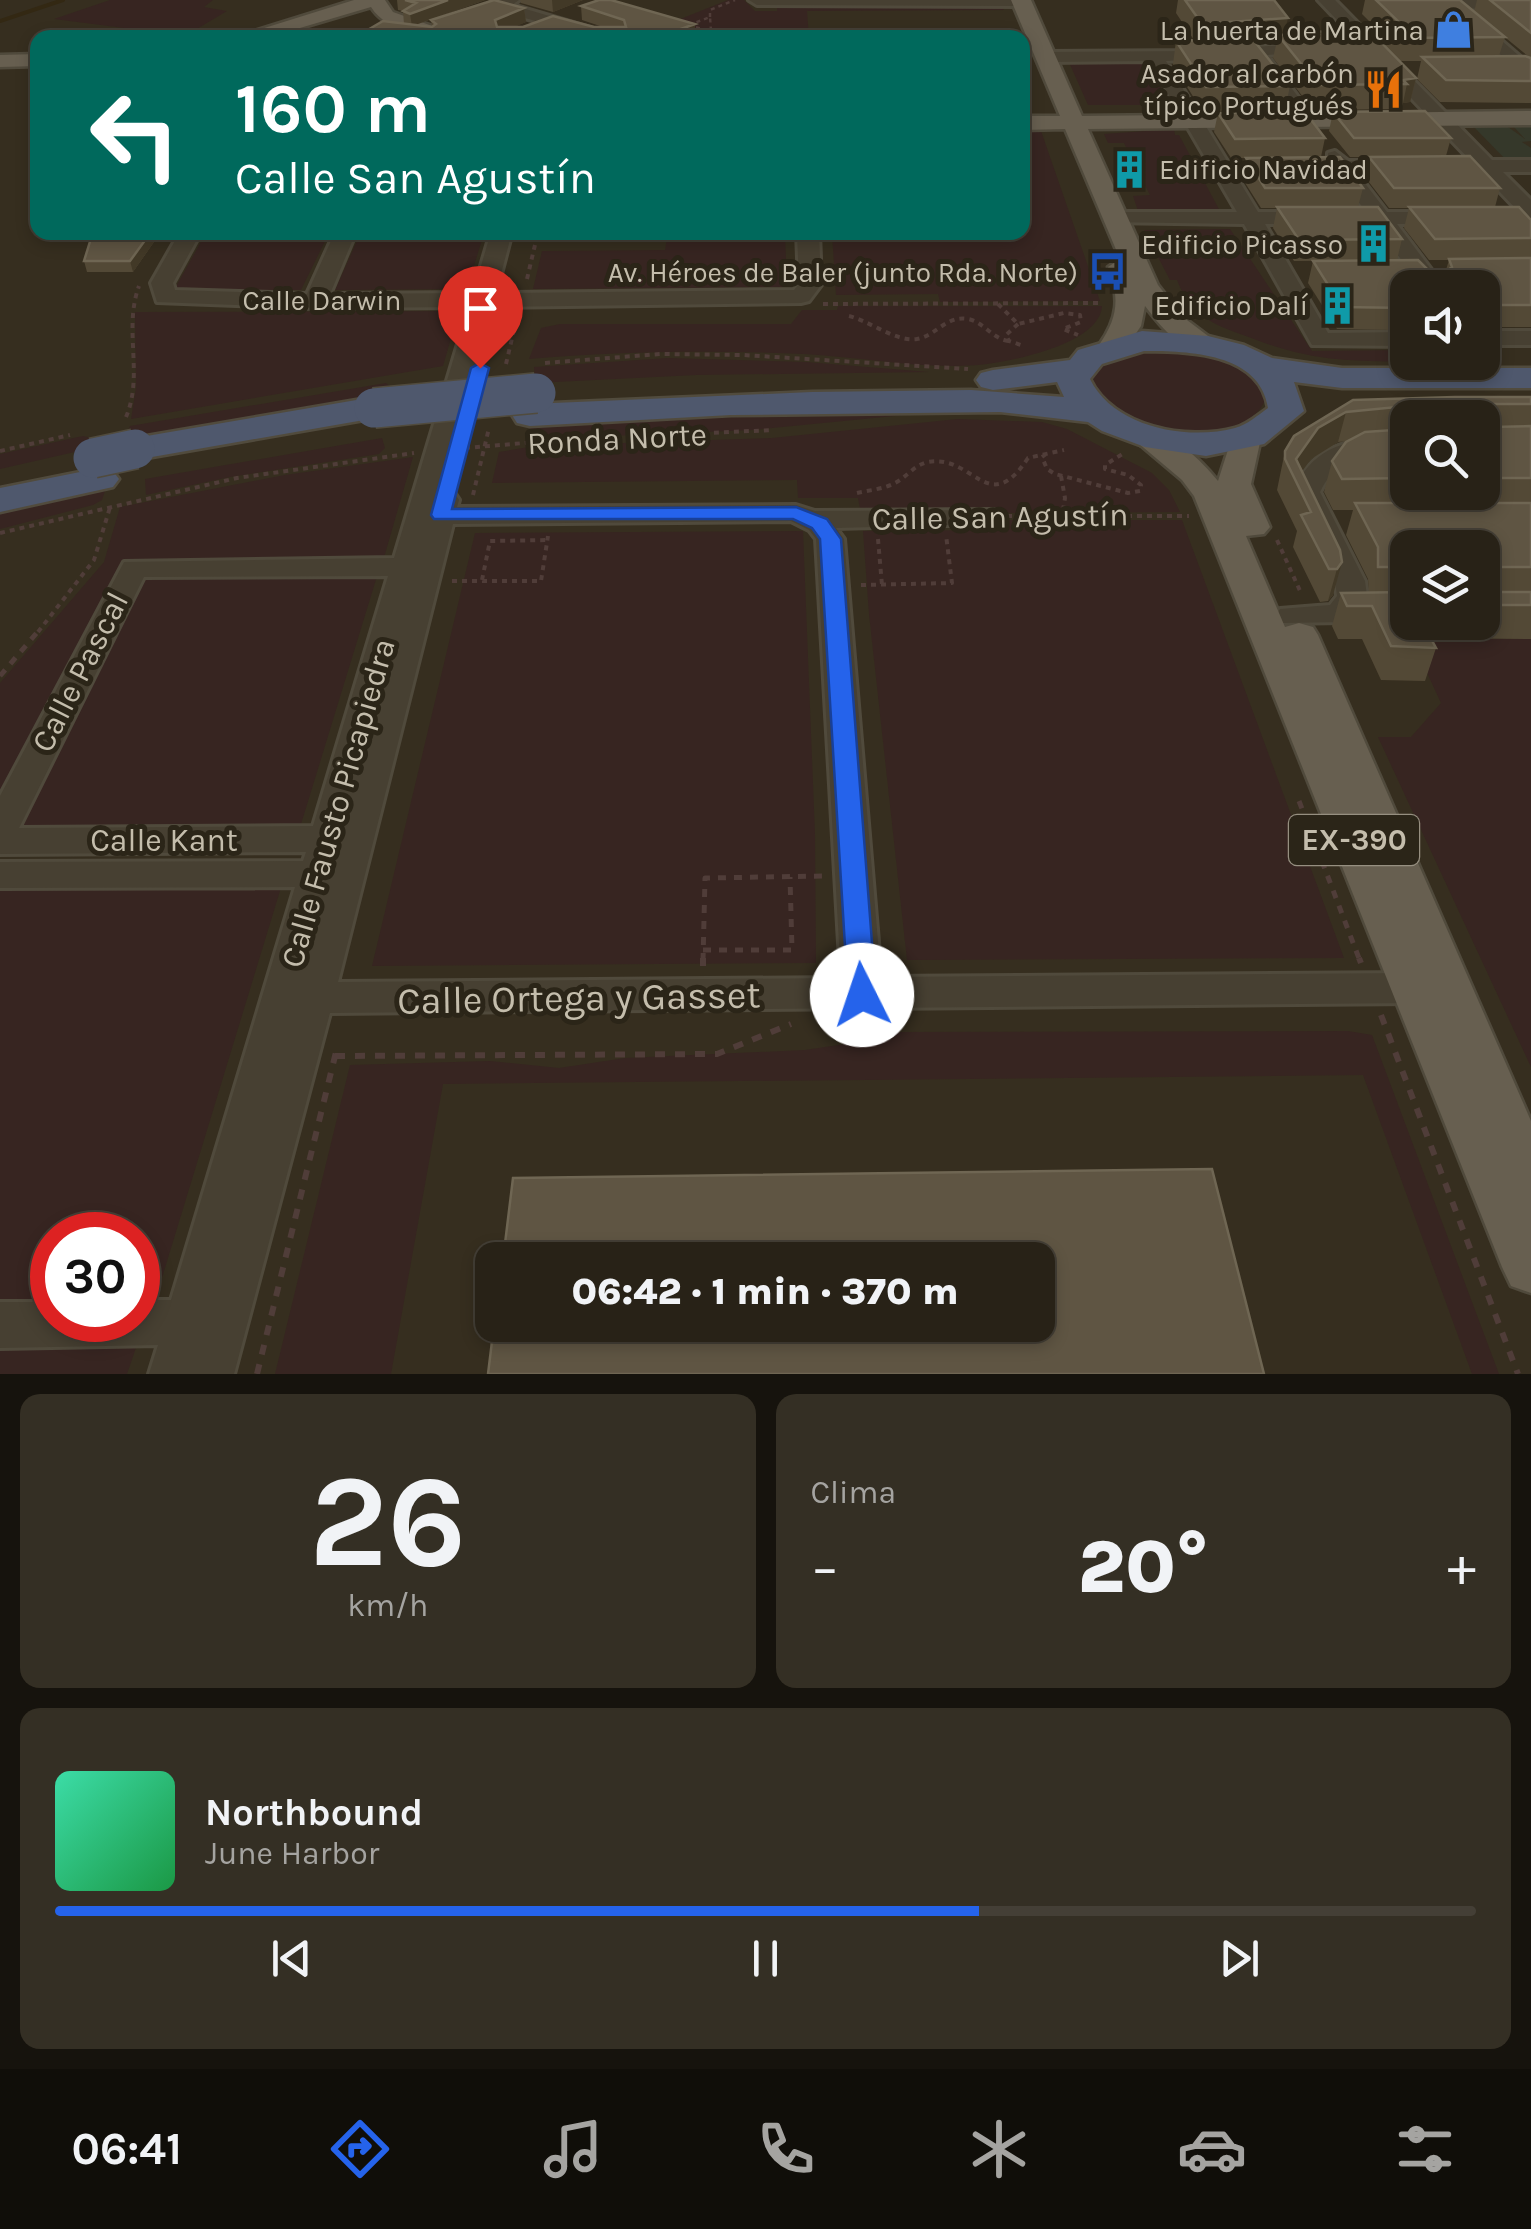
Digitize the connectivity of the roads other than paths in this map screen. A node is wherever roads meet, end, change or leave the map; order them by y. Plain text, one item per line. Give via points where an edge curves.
1 (762, 1) edge
2 (801, 1) edge
3 (897, 1) edge
4 (1010, 1) edge
5 (1021, 1) edge
6 (1328, 2) edge
7 (1447, 2) edge
8 (503, 3) edge
9 (1531, 3) edge
10 (1394, 4) edge
11 (1358, 5) dead end
12 (587, 9) edge
13 (385, 10) edge
14 (477, 11) edge
15 (553, 21) junction
16 (283, 30) edge
17 (298, 30) edge
18 (419, 30) edge
19 (528, 30) edge
20 (586, 30) edge
21 (1024, 30) edge
22 (1368, 42) junction
23 (1030, 43) edge
24 (1255, 52) junction
25 (1154, 56) junction
26 (30, 57) edge
27 (1046, 57) junction
28 (0, 58) edge
29 (1497, 69) edge
30 (1395, 70) junction
31 (1420, 70) edge
32 (1528, 71) edge
33 (1030, 115) edge
34 (1439, 115) junction
35 (1531, 115) edge
36 (1303, 116) junction
37 (1191, 117) junction
38 (1066, 118) junction
39 (1030, 122) edge
40 (1489, 166) junction
41 (1531, 166) edge
42 (1342, 167) junction
43 (1292, 168) edge
44 (1531, 215) edge
45 (1114, 218) junction
46 (1249, 218) junction
47 (1384, 218) junction
48 (186, 240) edge
49 (342, 240) edge
50 (500, 240) edge
51 (514, 240) edge
52 (808, 240) edge
53 (1428, 270) edge
54 (1280, 272) junction
55 (1307, 272) dead end
56 (489, 300) junction
57 (315, 301) junction
58 (1500, 338) edge
59 (1531, 338) edge
60 (1390, 339) edge
61 (1102, 341) junction
62 (1204, 345) junction
63 (1074, 358) junction
64 (1262, 366) junction
65 (1531, 378) edge
66 (536, 396) junction
67 (1531, 397) edge
68 (1286, 410) junction
69 (1089, 411) junction
70 (1245, 438) junction
71 (1130, 443) junction
72 (1390, 447) edge
73 (447, 450) junction
74 (116, 459) junction
75 (0, 477) edge
76 (0, 500) edge
77 (430, 516) junction
78 (986, 516) road end
79 (811, 520) junction
80 (1319, 523) junction
81 (1356, 523) edge
82 (414, 574) junction
83 (1350, 582) junction
84 (1390, 609) edge
85 (1299, 611) junction
86 (1390, 613) edge
87 (1339, 615) junction
88 (0, 830) edge
89 (0, 841) edge
90 (322, 856) junction
91 (0, 875) edge
92 (862, 995) junction
93 (299, 998) junction
94 (1397, 999) junction
95 (1531, 1184) edge
96 (1531, 1267) edge
97 (190, 1322) junction
98 (0, 1325) edge
99 (174, 1374) edge
100 (209, 1374) edge

1 - 2 street
2 - 3 street
3 - 4 street
4 - 5 street
4 - 21 main road
5 - 27 main road
6 - 11 street
6 - 22 street
7 - 9 street
7 - 10 street
7 - 32 street
8 - 14 street
8 - 15 street
12 - 15 street
13 - 16 main road
13 - 17 main road
13 - 18 main road
15 - 19 street
15 - 20 street
22 - 24 street
22 - 30 street
23 - 38 main road
24 - 25 street
24 - 36 street
25 - 27 street
25 - 37 street
26 - 28 main road
27 - 38 main road
29 - 32 street
30 - 31 street
30 - 34 street
33 - 38 main road
34 - 35 main road
34 - 36 main road
34 - 40 street
36 - 37 main road
36 - 42 street
37 - 38 main road
37 - 46 street via 1233,168
38 - 39 main road
38 - 45 main road
38 - 61 main road via 1133,295 1126,332
40 - 41 street
40 - 42 street
40 - 44 street
42 - 43 street
42 - 47 street
44 - 47 street
45 - 46 street
45 - 62 main road via 1156,304
46 - 47 street
46 - 54 street
47 - 53 street
48 - 57 street, Calle Darwin via 162,283 164,297
49 - 57 street
50 - 56 street, Calle Fausto Picapiedra
51 - 56 street, Calle Fausto Picapiedra
52 - 56 street, Calle Darwin via 810,285 801,296
54 - 55 street
54 - 60 street via 1320,340
56 - 57 street, Calle Darwin
56 - 73 street, Calle Fausto Picapiedra
56 - 73 street, Calle Fausto Picapiedra via 480,368
58 - 59 street
61 - 62 highway, Ronda Norte
61 - 63 highway, Ronda Norte via 1090,355
62 - 64 highway, Ronda Norte
63 - 66 highway, Ronda Norte via 1022,379 687,385
63 - 69 highway via 1076,397
64 - 65 highway, Ronda Norte via 1342,378
64 - 68 highway via 1279,381
66 - 69 highway, Ronda Norte via 622,406 1014,401
66 - 74 highway, Ronda Norte via 377,420 278,444
67 - 68 highway via 1343,401
68 - 70 highway
69 - 71 highway, Ronda Norte
70 - 71 highway, Ronda Norte
70 - 85 main road, EX-390 via 1234,484
71 - 94 main road, EX-390 via 1194,473 1212,495
72 - 80 street via 1350,447 1320,466 1306,492
73 - 77 street, Calle Fausto Picapiedra
74 - 75 highway, Ronda Norte
74 - 76 highway, Ronda Norte
77 - 79 street, Calle San Agustín via 550,527 796,513
77 - 82 street, Calle Fausto Picapiedra
78 - 79 street, Calle San Agustín via 940,531
79 - 92 street, Calle San Agustín via 830,539
80 - 81 street
80 - 83 street
82 - 88 street, Calle Pascal via 134,568
82 - 90 street, Calle Fausto Picapiedra
82 - 93 street, Calle Fausto Picapiedra
83 - 84 street
83 - 87 street via 1352,596
85 - 87 street
85 - 95 main road, EX-390
86 - 87 street
89 - 90 street, Calle Kant
90 - 91 street, Calle Kant
90 - 93 street, Calle Fausto Picapiedra
92 - 93 street, Calle Ortega y Gasset
92 - 94 street, Calle Ortega y Gasset
93 - 97 street, Calle Fausto Picapiedra
93 - 100 street, Calle Fausto Picapiedra
94 - 96 main road, EX-390
97 - 98 street
97 - 99 street, Calle Fausto Picapiedra

